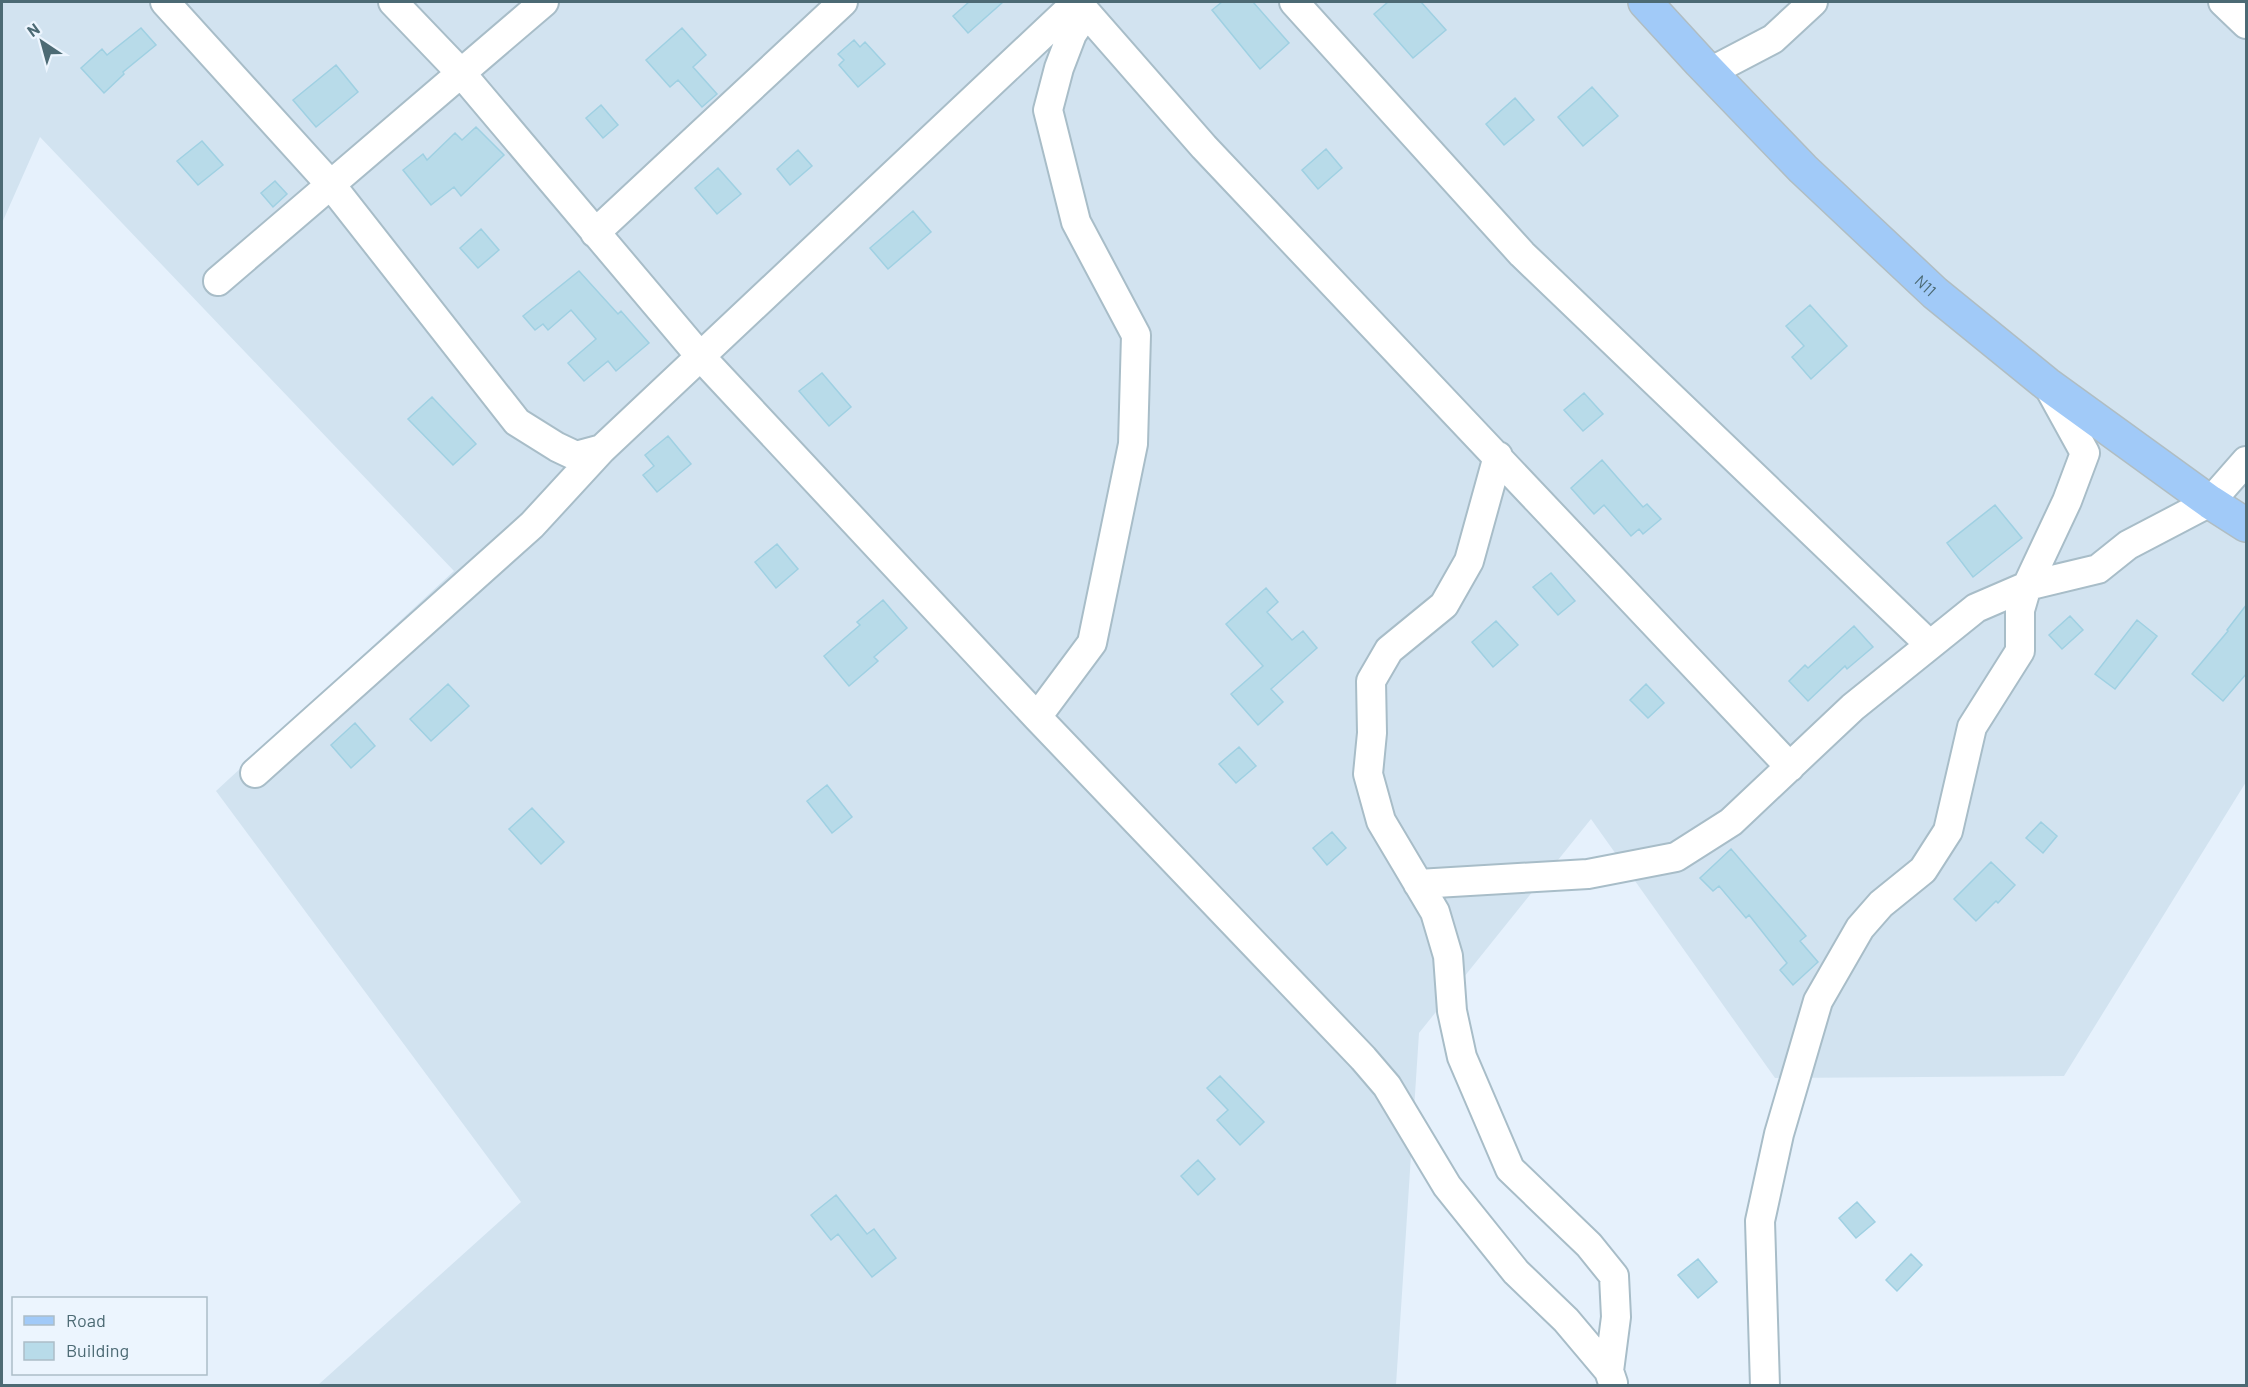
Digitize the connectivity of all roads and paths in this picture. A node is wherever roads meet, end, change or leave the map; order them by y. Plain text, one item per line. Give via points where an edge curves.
1 (165, 2) edge
2 (393, 2) edge
3 (544, 2) edge
4 (843, 2) edge
5 (1294, 2) edge
6 (1645, 2) edge
7 (1813, 2) edge
8 (2223, 2) edge
9 (1079, 4) edge
10 (2247, 24) edge
11 (1710, 72) junction
12 (461, 73) junction
13 (331, 185) junction
14 (595, 232) junction
15 (218, 281) dead end
16 (700, 356) junction
17 (2047, 384) junction
18 (602, 449) junction
19 (1498, 456) junction
20 (2247, 462) edge
21 (2210, 502) junction
22 (2247, 525) edge
23 (2027, 586) junction
24 (1930, 645) junction
25 (1037, 717) junction
26 (1790, 766) junction
27 (255, 773) dead end
28 (1418, 884) junction
29 (1611, 1378) edge
30 (1765, 1386) edge

1 - 13 street
2 - 12 street
3 - 12 street
4 - 14 street
5 - 24 street via 1522,254
6 - 11 main road, N11
7 - 11 street via 1773,39
8 - 10 street
9 - 16 street
9 - 19 street via 1204,147
9 - 25 street via 1048,110 1076,222 1136,335 1133,444 1092,643
11 - 17 main road, N11 via 1803,169 1935,293
12 - 13 street
12 - 14 street
13 - 15 street
13 - 18 street via 517,422 576,456
14 - 16 street
16 - 18 street
16 - 25 street
17 - 21 main road, N11
17 - 23 street via 2085,453
18 - 27 street via 532,525
19 - 26 street
19 - 28 street via 1469,561 1444,605 1389,650 1371,681 1368,774 1381,821
20 - 21 street
21 - 22 main road, N11
21 - 23 street via 2128,545 2098,569
23 - 24 street via 1976,608
23 - 30 street via 2020,610 2020,651 1972,727 1948,831 1923,870 1881,904 1860,928 1818,1001 1779,1134 1760,1221
24 - 26 street via 1853,707
25 - 29 street via 1388,1086 1447,1186 1516,1272 1566,1320
26 - 28 street via 1731,822 1676,857 1588,874
28 - 29 street via 1444,937 1452,1011 1462,1057 1510,1169 1589,1245 1614,1276 1616,1317

